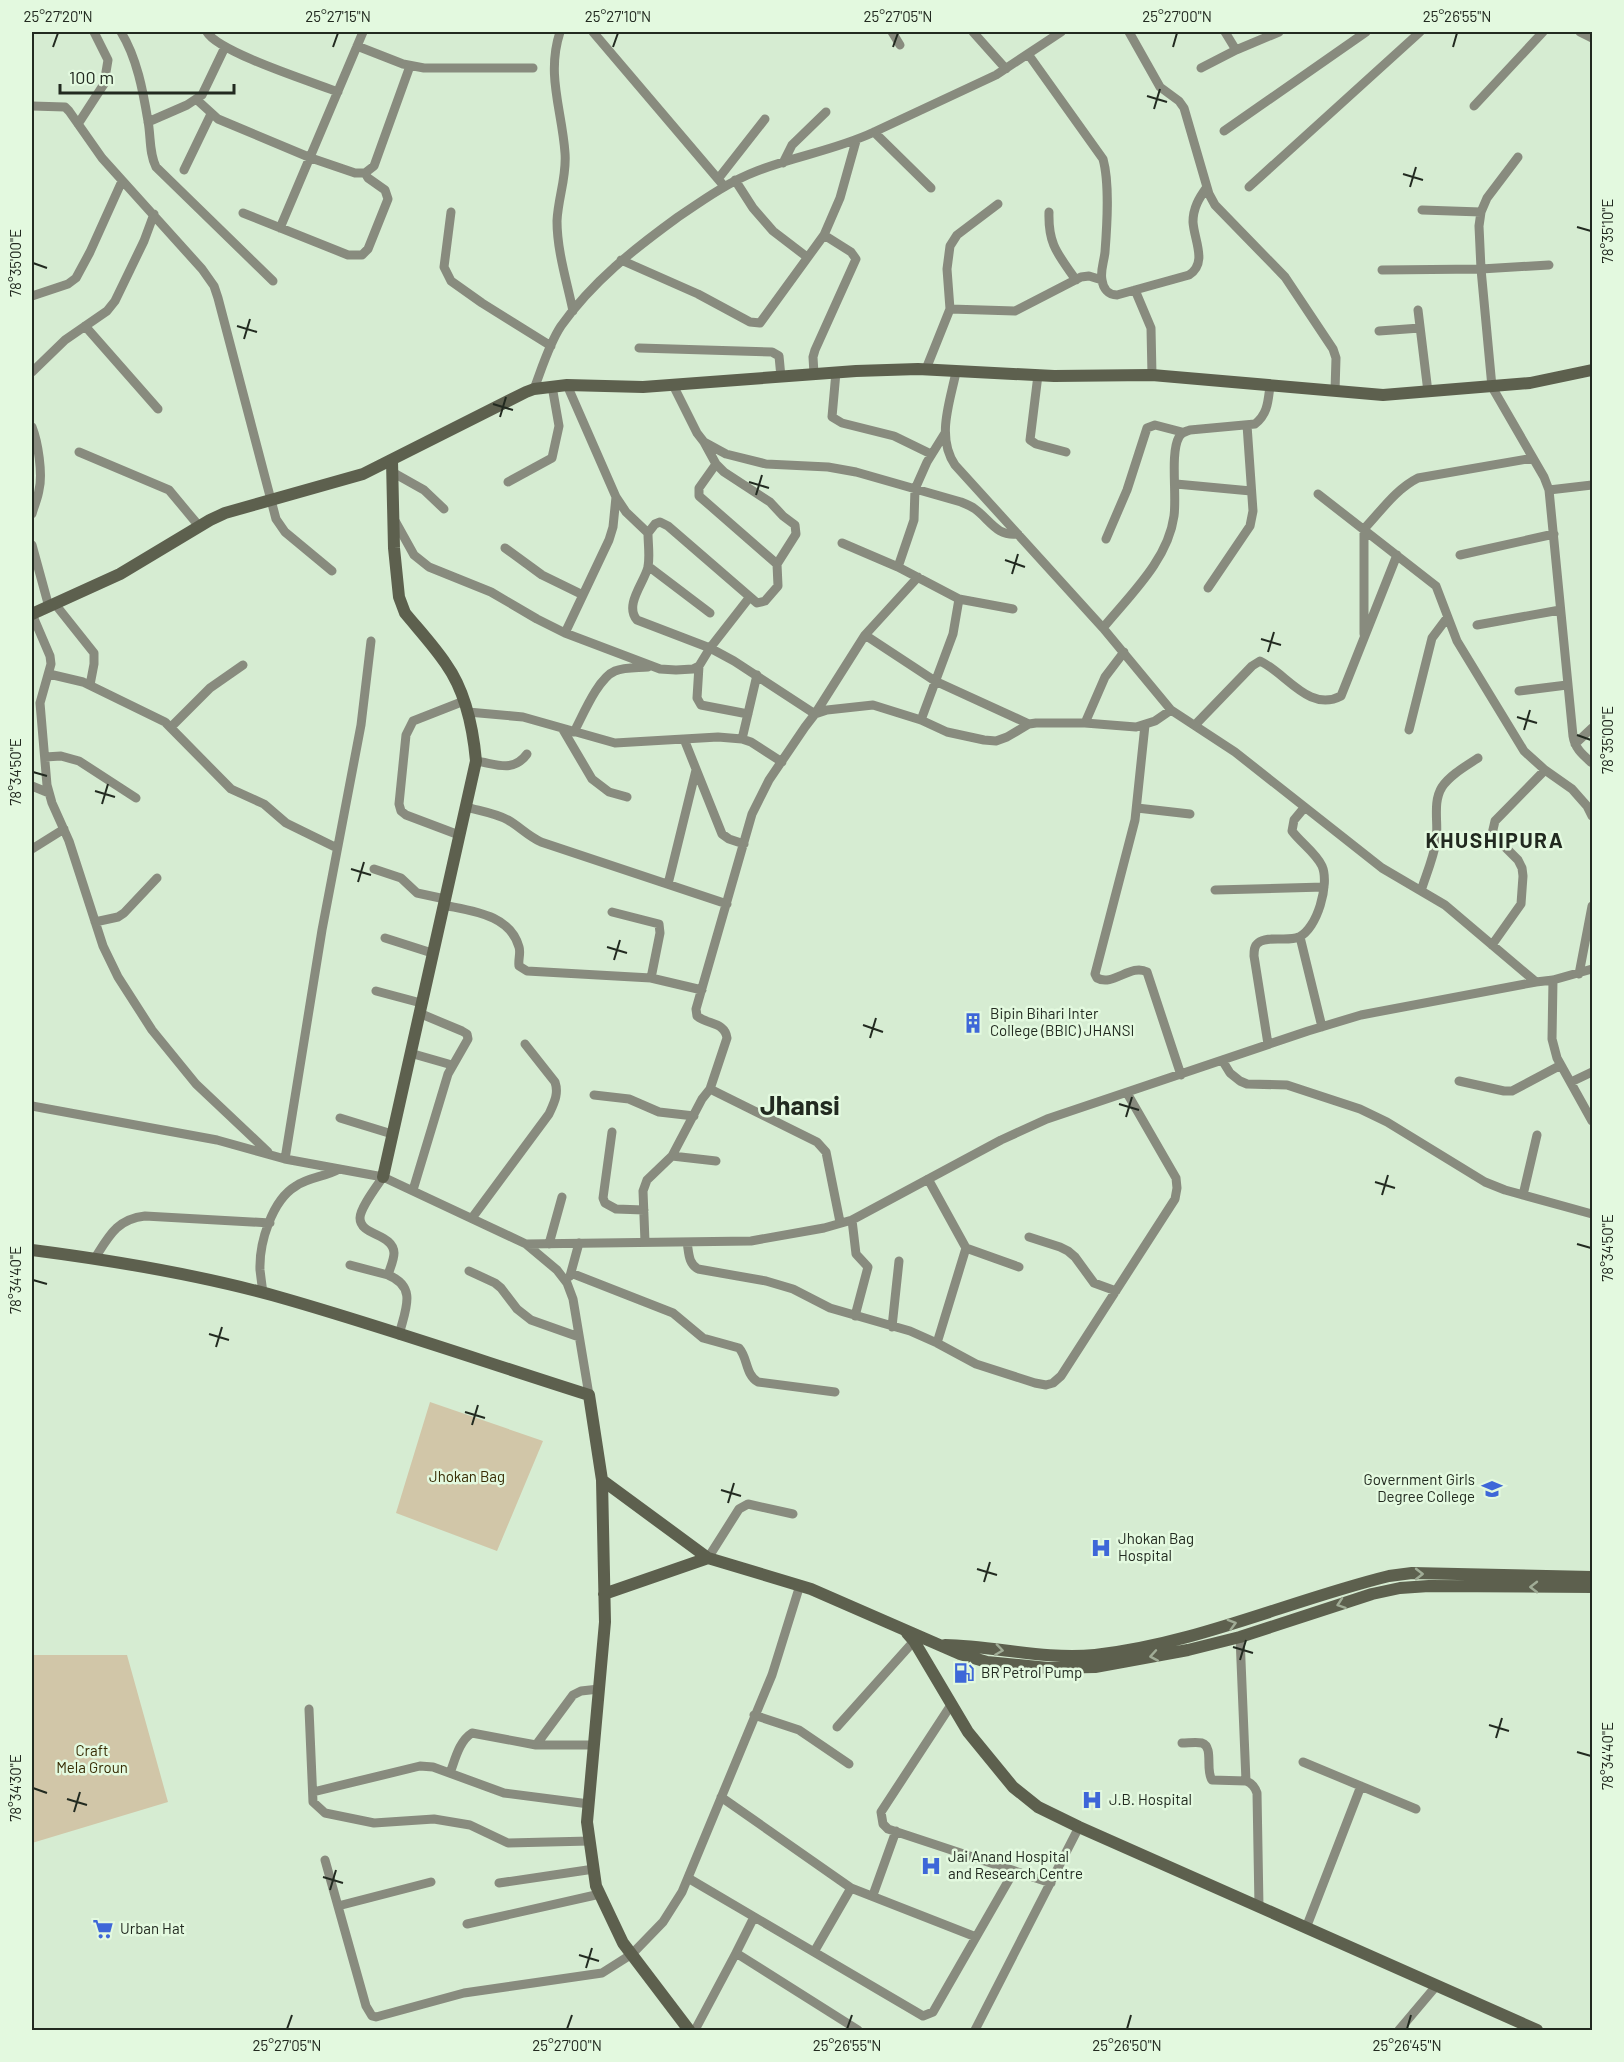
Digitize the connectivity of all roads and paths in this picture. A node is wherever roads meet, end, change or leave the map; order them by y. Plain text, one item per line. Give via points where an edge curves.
1 (94, 32) edge
2 (121, 32) edge
3 (207, 32) edge
4 (218, 32) edge
5 (363, 32) edge
6 (560, 32) edge
7 (593, 32) edge
8 (892, 32) edge
9 (973, 32) edge
10 (1061, 32) edge
11 (1129, 32) edge
12 (1225, 32) edge
13 (1279, 32) edge
14 (1366, 32) edge
15 (1420, 32) edge
16 (1543, 32) edge
17 (1580, 32) edge
18 (1264, 34) edge
19 (1593, 38) edge
20 (221, 44) junction
21 (900, 45) dead end
22 (357, 46) junction
23 (1236, 50) junction
24 (1028, 54) junction
25 (410, 66) junction
26 (533, 68) dead end
27 (1201, 68) dead end
28 (1006, 69) junction
29 (338, 92) junction
30 (196, 99) junction
31 (32, 106) edge
32 (1474, 106) dead end
33 (826, 112) dead end
34 (211, 114) junction
35 (765, 119) dead end
36 (148, 122) junction
37 (78, 124) junction
38 (1224, 131) dead end
39 (874, 132) junction
40 (856, 141) junction
41 (1518, 157) dead end
42 (311, 158) junction
43 (783, 163) junction
44 (183, 170) dead end
45 (365, 173) junction
46 (735, 180) junction
47 (122, 181) junction
48 (721, 183) junction
49 (1207, 187) junction
50 (1249, 187) dead end
51 (931, 188) dead end
52 (998, 204) dead end
53 (1422, 210) dead end
54 (451, 212) dead end
55 (1049, 212) dead end
56 (1481, 212) junction
57 (243, 213) dead end
58 (154, 214) junction
59 (279, 228) junction
60 (824, 235) junction
61 (807, 257) junction
62 (621, 260) junction
63 (1549, 265) dead end
64 (1481, 269) junction
65 (1382, 270) dead end
66 (1076, 280) junction
67 (1102, 280) junction
68 (273, 281) dead end
69 (1135, 290) junction
70 (32, 296) edge
71 (950, 309) junction
72 (1418, 310) dead end
73 (573, 311) junction
74 (85, 327) junction
75 (1420, 328) junction
76 (1378, 331) dead end
77 (551, 346) junction
78 (639, 348) dead end
79 (926, 369) junction
80 (1593, 369) edge
81 (32, 372) edge
82 (836, 372) junction
83 (956, 372) junction
84 (814, 374) junction
85 (1038, 375) junction
86 (1152, 375) junction
87 (781, 377) junction
88 (567, 385) junction
89 (673, 385) junction
90 (552, 386) junction
91 (1270, 386) junction
92 (1492, 387) junction
93 (534, 389) junction
94 (1335, 392) junction
95 (1428, 392) junction
96 (158, 409) dead end
97 (1247, 425) junction
98 (32, 427) edge
99 (1182, 432) junction
100 (945, 433) junction
101 (704, 442) junction
102 (1066, 452) dead end
103 (79, 453) dead end
104 (931, 454) junction
105 (1533, 458) junction
106 (716, 464) junction
107 (392, 466) junction
108 (508, 482) dead end
109 (1176, 484) junction
110 (1593, 485) edge
111 (915, 489) junction
112 (1550, 490) junction
113 (1251, 491) junction
114 (1318, 494) dead end
115 (616, 497) junction
116 (271, 501) junction
117 (444, 509) dead end
118 (32, 514) edge
119 (394, 519) junction
120 (199, 525) junction
121 (1364, 529) junction
122 (648, 533) junction
123 (1018, 534) junction
124 (1554, 534) junction
125 (1106, 539) dead end
126 (842, 543) dead end
127 (32, 545) edge
128 (506, 548) dead end
129 (1398, 555) junction
130 (1460, 555) dead end
131 (777, 564) junction
132 (648, 566) junction
133 (898, 567) junction
134 (332, 570) dead end
135 (918, 577) junction
136 (1208, 588) dead end
137 (583, 595) junction
138 (749, 598) junction
139 (958, 599) junction
140 (52, 606) junction
141 (1013, 609) dead end
142 (1560, 610) junction
143 (710, 613) dead end
144 (32, 614) edge
145 (1447, 618) junction
146 (1477, 625) dead end
147 (1103, 628) junction
148 (565, 633) junction
149 (865, 635) junction
150 (1364, 639) junction
151 (371, 641) dead end
152 (710, 648) junction
153 (1124, 652) junction
154 (243, 665) dead end
155 (699, 666) junction
156 (650, 667) junction
157 (49, 674) junction
158 (757, 675) junction
159 (935, 681) junction
160 (90, 685) junction
161 (1567, 685) junction
162 (1519, 691) dead end
163 (466, 706) junction
164 (1171, 710) junction
165 (748, 714) junction
166 (815, 714) junction
167 (921, 720) junction
168 (1085, 723) junction
169 (1029, 724) junction
170 (1145, 725) junction
171 (1195, 725) junction
172 (171, 727) junction
173 (562, 728) junction
174 (1593, 728) edge
175 (1409, 730) dead end
176 (574, 732) junction
177 (684, 739) junction
178 (742, 739) junction
179 (1575, 744) junction
180 (527, 754) dead end
181 (45, 757) junction
182 (1478, 758) dead end
183 (476, 761) junction
184 (782, 762) junction
185 (1593, 763) edge
186 (696, 769) junction
187 (1545, 770) junction
188 (32, 786) edge
189 (49, 793) junction
190 (627, 797) dead end
191 (136, 798) dead end
192 (1590, 803) edge
193 (466, 807) junction
194 (1137, 808) junction
195 (1304, 808) junction
196 (1190, 814) dead end
197 (1593, 816) edge
198 (64, 829) junction
199 (459, 835) junction
200 (744, 844) junction
201 (337, 848) junction
202 (32, 849) edge
203 (374, 868) dead end
204 (157, 878) dead end
205 (668, 884) junction
206 (1324, 887) junction
207 (1215, 890) dead end
208 (1420, 891) junction
209 (444, 902) junction
210 (727, 904) junction
211 (1593, 906) edge
212 (612, 912) dead end
213 (95, 922) junction
214 (1300, 937) junction
215 (385, 938) dead end
216 (1492, 945) junction
217 (432, 952) junction
218 (1593, 969) edge
219 (1579, 974) junction
220 (651, 978) junction
221 (1553, 980) junction
222 (1536, 982) junction
223 (702, 990) junction
224 (376, 991) dead end
225 (420, 1008) junction
226 (1322, 1027) junction
227 (525, 1044) dead end
228 (1268, 1044) junction
229 (410, 1053) junction
230 (1222, 1060) junction
231 (452, 1065) junction
232 (1561, 1065) junction
233 (1593, 1072) edge
234 (1182, 1075) junction
235 (1459, 1082) dead end
236 (1571, 1082) junction
237 (710, 1089) junction
238 (1127, 1093) junction
239 (594, 1095) dead end
240 (32, 1106) edge
241 (694, 1116) junction
242 (340, 1118) dead end
243 (1593, 1121) edge
244 (612, 1132) dead end
245 (392, 1134) junction
246 (1537, 1135) dead end
247 (270, 1154) junction
248 (672, 1156) junction
249 (285, 1159) junction
250 (716, 1161) dead end
251 (339, 1169) junction
252 (383, 1177) junction
253 (928, 1179) junction
254 (413, 1191) junction
255 (1523, 1195) junction
256 (562, 1197) dead end
257 (644, 1210) junction
258 (1593, 1214) edge
259 (472, 1218) junction
260 (852, 1220) junction
261 (840, 1222) junction
262 (270, 1223) junction
263 (1029, 1237) dead end
264 (645, 1242) junction
265 (687, 1242) junction
266 (526, 1244) junction
267 (549, 1244) junction
268 (579, 1244) junction
269 (966, 1248) junction
270 (32, 1250) edge
271 (95, 1258) junction
272 (899, 1261) dead end
273 (350, 1265) dead end
274 (1019, 1267) dead end
275 (469, 1271) dead end
276 (570, 1273) junction
277 (388, 1275) junction
278 (567, 1283) junction
279 (1116, 1291) junction
280 (263, 1293) junction
281 (855, 1316) junction
282 (892, 1327) junction
283 (399, 1335) junction
284 (579, 1337) junction
285 (938, 1343) junction
286 (835, 1392) dead end
287 (589, 1395) junction
288 (602, 1480) junction
289 (793, 1514) dead end
290 (708, 1558) junction
291 (1593, 1577) edge
292 (800, 1586) junction
293 (1593, 1587) edge
294 (604, 1594) junction
295 (905, 1630) junction
296 (1240, 1637) junction
297 (914, 1641) junction
298 (940, 1645) junction
299 (599, 1689) junction
300 (951, 1705) junction
301 (309, 1709) dead end
302 (754, 1715) junction
303 (837, 1727) dead end
304 (1182, 1743) dead end
305 (594, 1744) junction
306 (536, 1745) junction
307 (1303, 1762) dead end
308 (849, 1764) dead end
309 (450, 1773) junction
310 (1246, 1781) junction
311 (1361, 1786) junction
312 (313, 1792) junction
313 (721, 1797) junction
314 (589, 1804) junction
315 (1416, 1809) dead end
316 (1079, 1827) junction
317 (896, 1832) junction
318 (590, 1841) junction
319 (326, 1860) dead end
320 (594, 1869) junction
321 (1014, 1871) junction
322 (688, 1878) junction
323 (431, 1882) dead end
324 (499, 1883) dead end
325 (1051, 1883) junction
326 (851, 1888) junction
327 (600, 1894) junction
328 (873, 1895) junction
329 (338, 1906) junction
330 (1259, 1907) junction
331 (754, 1917) junction
332 (467, 1924) dead end
333 (1306, 1928) junction
334 (976, 1937) junction
335 (736, 1953) junction
336 (814, 1953) junction
337 (632, 1954) junction
338 (1437, 1985) junction
339 (689, 2031) edge
340 (695, 2031) edge
341 (858, 2031) edge
342 (975, 2031) edge
343 (1399, 2031) edge
344 (1537, 2031) edge

1 - 37 street via 108,60 104,84
2 - 36 street via 135,65
3 - 20 street
4 - 20 street
5 - 22 street
6 - 73 street via 554,66 565,173 557,220
7 - 48 street
8 - 21 street
9 - 28 street
10 - 24 street
11 - 49 street via 1155,81 1184,108
12 - 23 street
13 - 18 street
14 - 38 street
15 - 50 street
16 - 32 street
17 - 19 street
18 - 23 street
20 - 29 street
20 - 30 street via 206,86
22 - 25 street
22 - 29 street
23 - 27 street
24 - 28 street
24 - 67 street via 1103,159 1107,175
25 - 26 street
25 - 45 street via 374,166
28 - 39 street
29 - 42 street
30 - 34 street
30 - 36 street
31 - 37 street via 65,107
33 - 43 street via 792,145
34 - 42 street
34 - 44 street
35 - 48 street
36 - 68 street via 156,167
37 - 47 street
39 - 40 street
39 - 51 street
40 - 43 street
40 - 60 street via 840,198
41 - 56 street
42 - 45 street
42 - 59 street
43 - 46 street
45 - 59 street via 385,190 388,199 362,255 348,255
46 - 48 street
46 - 61 street via 773,231
47 - 58 street
47 - 70 street via 76,278
48 - 62 street
49 - 69 street via 1194,209 1200,258 1195,271
49 - 94 street via 1215,205 1296,291 1333,349
52 - 71 street via 957,235 950,246
53 - 56 street
54 - 77 street via 444,267 451,281
55 - 66 street via 1050,238
56 - 64 street
57 - 59 street
58 - 74 street via 115,301
58 - 116 street via 214,286
60 - 61 street
60 - 84 street via 856,259 815,350
61 - 62 street via 763,320 755,324
62 - 73 street
63 - 64 street
64 - 65 street
64 - 92 street
66 - 67 street via 1089,276
66 - 71 street via 1015,311
67 - 69 street via 1112,295
69 - 86 street via 1151,328
71 - 79 street
72 - 75 street
73 - 77 street
74 - 81 street via 65,340
74 - 96 street
75 - 76 street
75 - 95 street
77 - 93 street
78 - 87 street via 772,352 779,356
79 - 82 street
79 - 83 street
80 - 92 street
82 - 84 street
82 - 104 street via 832,417 894,436
83 - 85 street
83 - 100 street
84 - 87 street
85 - 86 street
85 - 102 street via 1030,440
86 - 91 street
87 - 89 street
88 - 89 street
88 - 90 street
88 - 115 street
89 - 101 street
90 - 93 street
90 - 108 street via 559,426 552,458
91 - 94 street
91 - 97 street via 1263,419
92 - 95 street
92 - 105 street
93 - 107 street
94 - 95 street
97 - 99 street
97 - 113 street
98 - 118 street via 40,480
99 - 109 street via 1175,451
99 - 125 street via 1155,425 1147,428
100 - 104 street
100 - 123 street via 948,454 955,465
101 - 106 street
101 - 111 street via 726,454 766,464 847,470
103 - 120 street via 169,490
104 - 111 street
105 - 112 street
105 - 121 street via 1418,478 1398,492
106 - 131 street via 699,488 699,496
106 - 131 street via 795,525 796,534
107 - 116 street
107 - 117 street
107 - 119 street
109 - 113 street
109 - 147 street via 1174,519 1166,544 1153,568
110 - 112 street
111 - 123 street via 974,507 999,531
111 - 133 street via 914,520
112 - 124 street
113 - 136 street via 1250,526
114 - 121 street
115 - 122 street
115 - 137 street via 609,540
116 - 120 street via 225,513
116 - 134 street via 278,525
119 - 148 street via 421,562 491,592
119 - 163 street via 400,604 447,665
120 - 140 street via 120,574
121 - 129 street
121 - 150 street
122 - 132 street
122 - 138 street via 660,522 668,526
123 - 147 street
124 - 130 street
124 - 142 street
126 - 133 street
127 - 140 street
128 - 137 street via 553,582
129 - 145 street via 1436,586
129 - 150 street
131 - 138 street via 776,590 761,604
132 - 143 street
132 - 152 street via 632,608 633,615 637,620
133 - 135 street
135 - 139 street
135 - 149 street
137 - 148 street
138 - 152 street
139 - 141 street
139 - 159 street via 953,634
140 - 144 street
140 - 160 street via 94,653
142 - 146 street
142 - 161 street
144 - 157 street via 50,656
145 - 175 street via 1432,638
145 - 187 street via 1524,751
147 - 153 street
148 - 156 street
149 - 159 street
149 - 166 street
150 - 171 street via 1344,691 1335,699 1319,701 1308,697 1260,661
151 - 201 street via 361,725
152 - 155 street
152 - 158 street
153 - 164 street
153 - 168 street via 1105,677
154 - 172 street via 210,688
155 - 156 street via 676,670
155 - 165 street via 697,698 701,705
156 - 176 street via 618,669 610,674
157 - 160 street
157 - 181 street via 40,703
158 - 165 street
158 - 166 street
159 - 167 street
159 - 169 street
160 - 172 street
161 - 162 street
161 - 179 street
163 - 173 street
163 - 183 street
163 - 199 street via 413,721 406,735 399,804 406,815
164 - 170 street
164 - 171 street
165 - 178 street
166 - 167 street via 873,705
166 - 184 street
167 - 169 street via 947,732 996,741
168 - 169 street
168 - 170 street
170 - 194 street
171 - 195 street
172 - 201 street via 231,789
173 - 176 street
173 - 190 street via 592,778 609,792
174 - 179 street
176 - 177 street via 615,743
177 - 178 street
177 - 186 street
178 - 184 street
179 - 185 street
180 - 183 street via 521,762 510,766
181 - 189 street
181 - 191 street via 79,761
182 - 208 street via 1450,778 1439,794 1436,841
183 - 193 street
184 - 200 street via 752,814
186 - 200 street via 722,834
186 - 205 street
187 - 192 street
187 - 216 street via 1492,827 1494,838 1518,860 1524,876 1521,904
188 - 189 street
189 - 198 street
192 - 197 street
193 - 199 street
193 - 205 street via 502,817 541,842
194 - 196 street
194 - 234 street via 1095,974 1106,981 1137,970 1147,972
195 - 206 street via 1294,820 1292,831 1319,862
195 - 208 street via 1382,868
198 - 202 street
198 - 213 street
199 - 209 street
200 - 210 street
201 - 249 street
203 - 209 street
204 - 213 street via 124,913
205 - 210 street
206 - 207 street
206 - 214 street via 1310,929
208 - 216 street via 1444,905
209 - 217 street
209 - 220 street via 495,918 514,937 520,951 519,966 527,971
210 - 223 street
211 - 219 street
212 - 220 street via 659,924
213 - 247 street via 110,961 152,1030 196,1083
214 - 226 street
214 - 228 street via 1264,941 1254,949
215 - 217 street
216 - 222 street
217 - 225 street
218 - 219 street
219 - 221 street
220 - 223 street
221 - 222 street
221 - 232 street via 1552,1039
222 - 226 street via 1361,1015
223 - 237 street via 697,1017 721,1026 727,1038
224 - 225 street
225 - 229 street
225 - 231 street via 467,1034 468,1039
226 - 228 street
227 - 259 street via 555,1082 555,1101
228 - 230 street
229 - 231 street
229 - 245 street
230 - 234 street
230 - 255 street via 1240,1081 1287,1085 1360,1109 1476,1177
231 - 254 street
232 - 235 street via 1512,1091
232 - 236 street
233 - 236 street
234 - 238 street
236 - 243 street
237 - 241 street
237 - 261 street via 817,1142 826,1152
238 - 253 street via 1047,1119
238 - 279 street via 1176,1178 1177,1188 1175,1199
239 - 241 street via 629,1099 659,1112
240 - 247 street via 217,1140
241 - 248 street
242 - 245 street
244 - 257 street via 605,1203 616,1209
245 - 252 street
246 - 255 street
247 - 249 street
248 - 250 street
248 - 257 street via 647,1180
249 - 251 street
251 - 252 street
251 - 262 street via 293,1187
252 - 254 street
252 - 277 street via 360,1219 362,1225 388,1240 392,1247
253 - 260 street
253 - 269 street
254 - 259 street
255 - 258 street
256 - 267 street
257 - 264 street
259 - 266 street
260 - 261 street
260 - 281 street via 856,1254 868,1267
261 - 265 street via 751,1241
262 - 271 street via 133,1218 109,1236
262 - 280 street via 261,1256
263 - 279 street via 1068,1251 1094,1283
264 - 265 street
264 - 268 street
265 - 281 street via 689,1260 698,1269 793,1289
266 - 267 street
266 - 278 street
267 - 268 street
268 - 276 street
269 - 274 street
269 - 285 street
270 - 271 street
271 - 280 street
272 - 282 street
273 - 277 street
275 - 284 street via 495,1283 531,1320
276 - 278 street
276 - 286 street via 673,1313 703,1338 739,1348 749,1374 758,1383
277 - 283 street via 407,1290
278 - 284 street
279 - 285 street via 1053,1383 1035,1383 989,1369
280 - 283 street
281 - 282 street
282 - 285 street
283 - 287 street
284 - 287 street
287 - 288 street
288 - 290 street
288 - 294 street
289 - 290 street via 748,1504 740,1509
290 - 292 street
290 - 294 street
298 -> 291 street via 1056,1656 1093,1655 1198,1633 1389,1576
292 - 295 street
292 - 302 street via 772,1675
293 -> 296 street via 1400,1588
294 - 299 street
295 - 297 street
295 - 298 street
296 -> 298 street via 1107,1665 1072,1668 987,1662
296 - 310 street
297 - 300 street
297 - 303 street
299 - 305 street
299 - 306 street via 573,1695
300 - 316 street via 1013,1787 1038,1807
300 - 317 street via 881,1812 882,1824
301 - 312 street
302 - 308 street via 799,1730
302 - 313 street
304 - 310 street via 1202,1743 1209,1749 1208,1772 1212,1780
305 - 306 street
305 - 314 street
306 - 309 street via 472,1733 462,1743
307 - 311 street
309 - 312 street via 420,1766
309 - 314 street via 504,1793
310 - 330 street via 1257,1793
311 - 315 street
311 - 333 street
312 - 318 street via 313,1802 325,1813 374,1823 447,1821 470,1825 508,1843
313 - 322 street
313 - 326 street
314 - 318 street
316 - 325 street
316 - 330 street
317 - 321 street
317 - 328 street
318 - 320 street
319 - 329 street
320 - 324 street
320 - 327 street
321 - 325 street
321 - 334 street
322 - 331 street
322 - 337 street via 669,1914
323 - 329 street
325 - 342 street
326 - 328 street
326 - 336 street
327 - 332 street
327 - 337 street
328 - 334 street
329 - 337 street via 366,2006 376,2017 464,1993 590,1976 612,1968
330 - 333 street
331 - 335 street
331 - 336 street
333 - 338 street
334 - 336 street via 928,2015 917,2014
335 - 340 street
335 - 341 street
337 - 339 street
338 - 343 street
338 - 344 street

